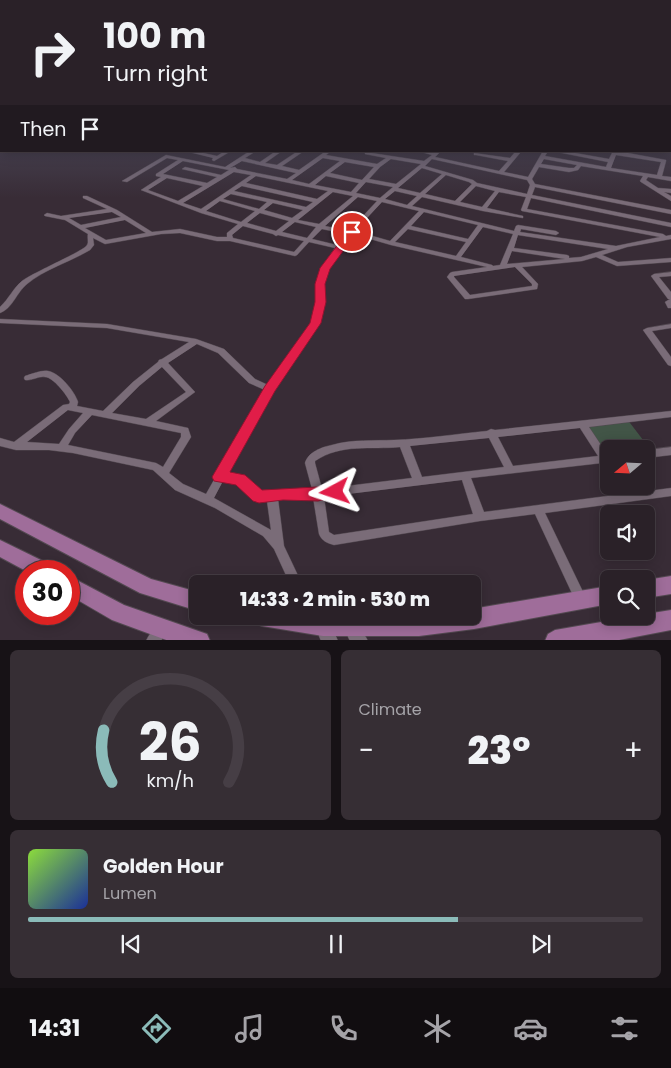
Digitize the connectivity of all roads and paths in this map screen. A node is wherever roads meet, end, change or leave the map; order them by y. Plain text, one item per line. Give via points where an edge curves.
1 (191, 152) edge
2 (227, 152) edge
3 (252, 152) edge
4 (278, 152) edge
5 (299, 152) edge
6 (328, 152) edge
7 (369, 152) edge
8 (477, 152) edge
9 (516, 152) edge
10 (560, 152) edge
11 (615, 152) edge
12 (435, 154) edge
13 (544, 154) edge
14 (322, 156) junction
15 (390, 157) junction
16 (639, 157) junction
17 (218, 158) junction
18 (183, 159) junction
19 (240, 159) junction
20 (344, 160) junction
21 (511, 160) junction
22 (611, 161) junction
23 (664, 161) junction
24 (198, 162) junction
25 (671, 162) edge
26 (208, 164) junction
27 (260, 164) junction
28 (422, 164) junction
29 (580, 164) junction
30 (466, 165) junction
31 (537, 165) junction
32 (378, 166) junction
33 (278, 167) junction
34 (226, 168) junction
35 (185, 169) junction
36 (235, 169) junction
37 (608, 169) junction
38 (300, 172) junction
39 (500, 172) junction
40 (631, 172) junction
41 (446, 173) junction
42 (256, 174) junction
43 (325, 174) junction
44 (646, 175) junction
45 (168, 177) junction
46 (222, 177) junction
47 (659, 177) junction
48 (671, 179) edge
49 (125, 181) dead end
50 (288, 181) junction
51 (364, 181) junction
52 (531, 182) junction
53 (241, 184) junction
54 (474, 184) junction
55 (208, 185) junction
56 (311, 185) junction
57 (396, 188) junction
58 (658, 189) junction
59 (332, 190) junction
60 (498, 190) junction
61 (671, 191) edge
62 (230, 192) junction
63 (354, 194) junction
64 (423, 196) junction
65 (530, 196) junction
66 (85, 197) dead end
67 (671, 199) edge
68 (218, 200) junction
69 (381, 200) junction
70 (316, 201) junction
71 (271, 202) junction
72 (458, 202) junction
73 (178, 203) junction
74 (408, 207) junction
75 (483, 208) junction
76 (306, 209) junction
77 (114, 210) junction
78 (260, 210) junction
79 (524, 210) junction
80 (202, 211) junction
81 (422, 211) junction
82 (500, 212) junction
83 (671, 212) edge
84 (47, 215) dead end
85 (521, 217) junction
86 (63, 218) junction
87 (127, 218) junction
88 (292, 220) junction
89 (646, 220) junction
90 (243, 223) junction
91 (481, 225) junction
92 (671, 225) edge
93 (407, 226) junction
94 (79, 227) junction
95 (320, 227) junction
96 (490, 227) junction
97 (517, 230) junction
98 (643, 232) junction
99 (351, 233) junction
100 (151, 234) junction
101 (276, 234) junction
102 (90, 235) junction
103 (671, 237) edge
104 (230, 239) junction
105 (308, 241) junction
106 (469, 241) junction
107 (391, 243) junction
108 (626, 245) junction
109 (340, 247) junction
110 (618, 248) junction
111 (510, 249) junction
112 (598, 255) junction
113 (582, 258) junction
114 (457, 260) junction
115 (670, 261) edge
116 (517, 264) junction
117 (499, 267) junction
118 (671, 274) edge
119 (671, 297) edge
120 (671, 302) edge
121 (671, 306) edge
122 (0, 311) edge
123 (0, 321) edge
124 (671, 326) edge
125 (196, 341) junction
126 (162, 362) junction
127 (671, 363) edge
128 (28, 378) dead end
129 (270, 389) junction
130 (72, 407) junction
131 (89, 412) junction
132 (671, 414) edge
133 (104, 415) junction
134 (147, 423) junction
135 (582, 424) junction
136 (491, 432) junction
137 (0, 442) edge
138 (404, 444) junction
139 (16, 446) junction
140 (62, 447) junction
141 (600, 451) edge
142 (671, 451) edge
143 (655, 453) edge
144 (600, 462) edge
145 (510, 469) junction
146 (164, 473) junction
147 (465, 475) junction
148 (220, 477) junction
149 (418, 480) junction
150 (671, 492) edge
151 (318, 494) junction
152 (272, 496) junction
153 (630, 497) joint
154 (208, 500) junction
155 (539, 510) junction
156 (0, 511) edge
157 (480, 517) junction
158 (278, 546) junction
159 (0, 548) edge
160 (23, 560) edge
161 (292, 575) edge
162 (671, 585) edge
163 (655, 588) edge
164 (80, 591) edge
165 (600, 597) edge
166 (189, 599) edge
167 (581, 600) junction
168 (671, 620) edge
169 (322, 627) edge
170 (355, 633) edge
171 (157, 635) edge
172 (200, 640) edge
173 (555, 640) edge
174 (559, 640) edge

1 - 17 street
2 - 17 street
3 - 19 street
4 - 27 street
5 - 33 street
6 - 14 street
7 - 15 street
8 - 21 street
8 - 30 street
9 - 21 street
10 - 22 street
11 - 16 street
11 - 22 street
12 - 28 street
12 - 30 street
13 - 29 street
13 - 31 street
14 - 20 street
14 - 38 street
15 - 28 street
15 - 32 street
16 - 23 street
16 - 40 street
17 - 26 street
18 - 24 street
18 - 45 street via 158,174
18 - 49 street via 164,156
19 - 27 street
19 - 34 street
20 - 32 street
20 - 43 street
21 - 39 street
22 - 37 street
23 - 25 street
23 - 47 street
24 - 26 street
24 - 35 street
26 - 34 street
27 - 33 street
28 - 41 street
28 - 57 street
29 - 31 street via 576,169 568,170
29 - 37 street
30 - 39 street
31 - 52 street
32 - 51 street
33 - 38 street
34 - 36 street
35 - 45 street
35 - 46 street
36 - 42 street
36 - 46 street
37 - 40 street
38 - 50 street
39 - 52 street
40 - 44 street
41 - 54 street
41 - 64 street
42 - 50 street
42 - 53 street
43 - 51 street
43 - 56 street
44 - 47 street
44 - 58 street via 642,180
45 - 55 street
45 - 73 street via 144,190
46 - 55 street
47 - 48 street
50 - 56 street
51 - 57 street
51 - 63 street
52 - 65 street
52 - 83 street
53 - 62 street
53 - 70 street
54 - 60 street
54 - 72 street
55 - 73 street
56 - 59 street
57 - 64 street
57 - 69 street
58 - 61 street
58 - 67 street
59 - 63 street
59 - 70 street
60 - 65 street
60 - 75 street
62 - 68 street
62 - 71 street
63 - 69 street
63 - 95 street
64 - 72 street
64 - 74 street
65 - 79 street
65 - 89 street
66 - 77 street
68 - 78 street
68 - 80 street
69 - 74 street
69 - 99 street
70 - 76 street
71 - 76 street
71 - 78 street
72 - 75 street
73 - 80 street
74 - 81 street
75 - 82 street
76 - 88 street
77 - 86 street
77 - 87 street
78 - 88 street
78 - 90 street
79 - 85 street
79 - 98 street
80 - 90 street
81 - 91 street
81 - 93 street
82 - 85 street
82 - 96 street
84 - 86 street
85 - 97 street
86 - 94 street
87 - 94 street
87 - 100 street
88 - 95 street
88 - 101 street
89 - 92 street
89 - 98 street
90 - 101 street
90 - 104 street via 229,234
91 - 96 street
91 - 106 street
93 - 106 street
93 - 107 street
94 - 102 street
95 - 99 street
95 - 105 street
96 - 97 street
97 - 108 street
97 - 110 street
97 - 111 street
98 - 103 street
99 - 107 street
99 - 109 street
100 - 102 street via 105,242
100 - 104 street via 182,232 214,240
101 - 105 street
102 - 122 street via 88,249 28,280
103 - 108 street
104 - 105 street via 290,254 295,254
105 - 109 street
106 - 114 street
107 - 114 street
108 - 110 street
109 - 129 street via 322,276 315,323
110 - 112 street
111 - 113 street
111 - 117 street
112 - 113 street
112 - 115 street via 617,264
113 - 116 street
114 - 117 street
116 - 117 street
116 - 117 street via 535,288 468,297 450,277 452,274
118 - 119 street via 654,276
120 - 121 street
123 - 125 street via 107,326
124 - 127 street via 647,330
125 - 126 street
125 - 129 street via 221,351 252,381
126 - 133 street via 130,386
126 - 134 street via 191,392
128 - 130 street via 51,375 72,393
129 - 148 street
130 - 131 street
130 - 139 street via 62,410
131 - 133 street
131 - 140 street
132 - 135 street
133 - 134 street
134 - 146 street via 187,433
135 - 136 street
135 - 141 street
136 - 138 street
136 - 145 street
137 - 139 street
138 - 149 street
138 - 151 street via 356,444 316,454 310,463
139 - 140 street
140 - 146 street via 156,467
142 - 143 street
144 - 145 street
145 - 147 street
146 - 154 street via 178,487
147 - 149 street
147 - 157 street
148 - 152 street via 240,480 259,496
148 - 154 street
149 - 151 street
150 - 153 street
151 - 152 street via 283,493
151 - 157 street via 324,534 330,539
152 - 158 street
153 - 155 street
154 - 158 street via 267,533
155 - 157 street
155 - 167 street
156 - 166 main road via 147,587
158 - 161 street
159 - 160 main road
162 - 163 main road
164 - 171 main road
165 - 167 main road
167 - 170 main road via 520,612
168 - 174 main road
169 - 170 main road
171 - 172 main road
173 - 174 main road

